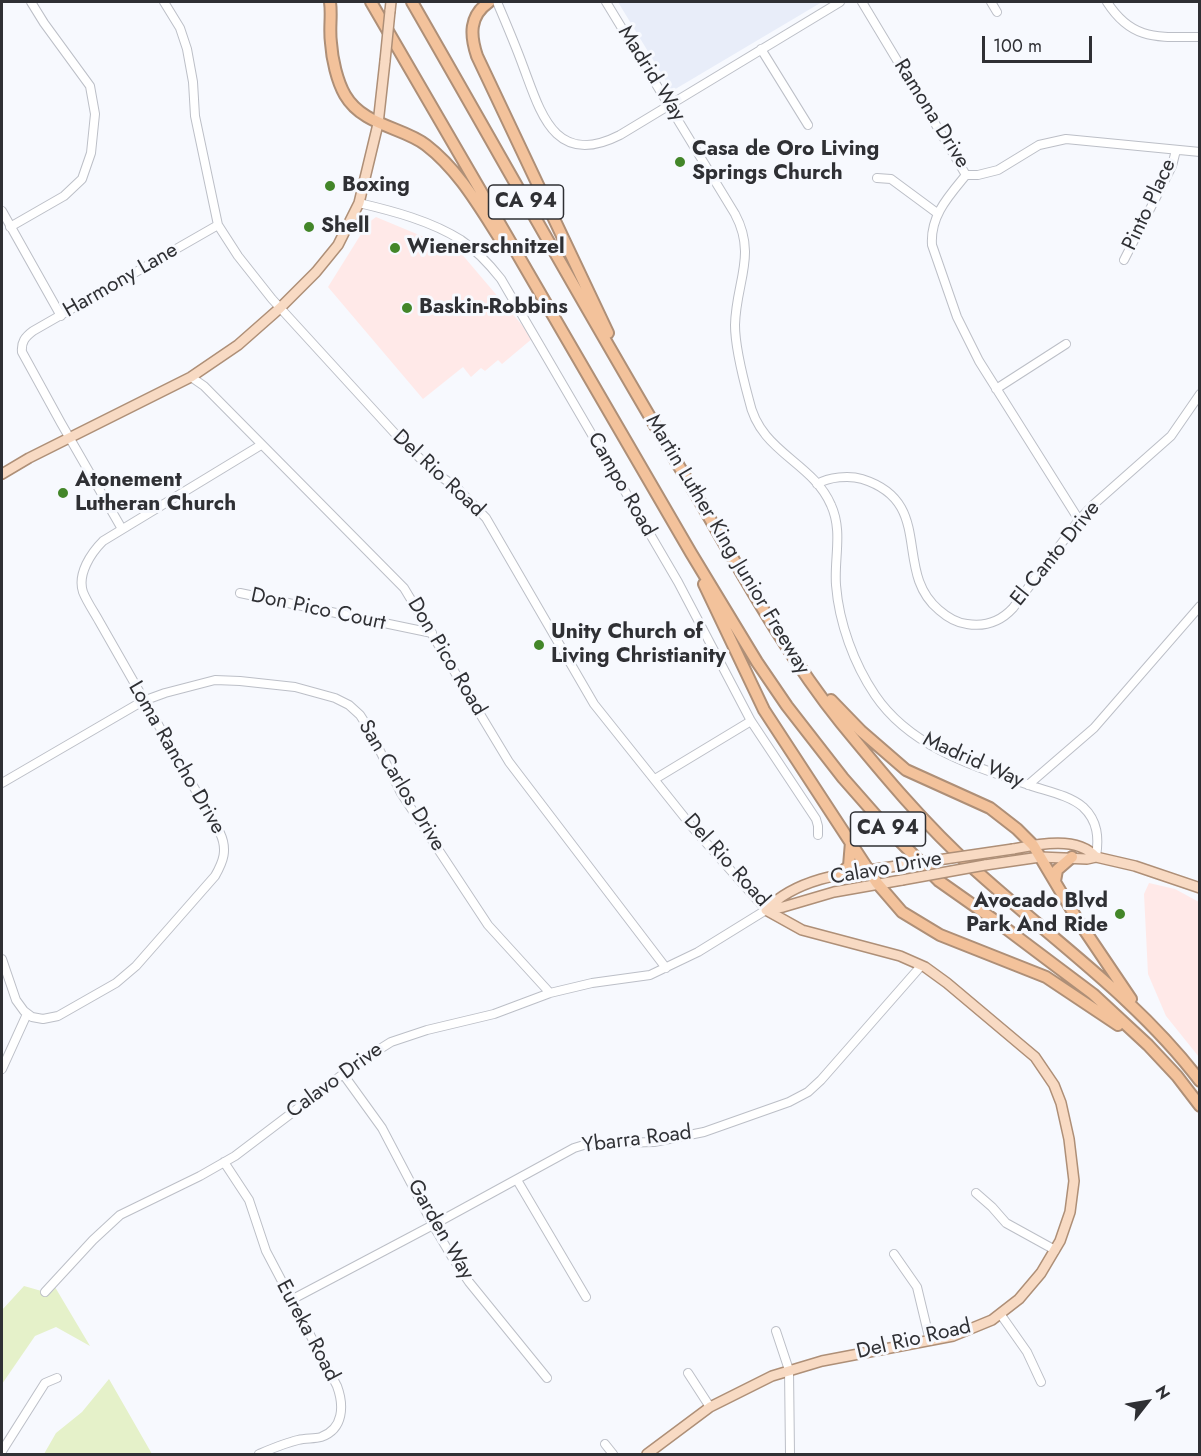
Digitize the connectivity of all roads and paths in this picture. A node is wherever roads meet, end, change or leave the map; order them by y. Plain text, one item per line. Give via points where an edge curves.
1 (31, 2) edge
2 (164, 2) edge
3 (330, 2) edge
4 (371, 2) edge
5 (391, 2) edge
6 (412, 2) edge
7 (489, 2) edge
8 (497, 2) edge
9 (606, 2) edge
10 (840, 2) edge
11 (862, 2) edge
12 (991, 2) edge
13 (1107, 2) edge
14 (997, 12) dead end
15 (1199, 35) edge
16 (761, 49) junction
17 (670, 105) junction
18 (378, 124) junction
19 (808, 125) dead end
20 (1176, 150) junction
21 (1200, 152) edge
22 (966, 175) junction
23 (877, 178) dead end
24 (359, 203) junction
25 (2, 211) edge
26 (937, 213) junction
27 (218, 225) junction
28 (10, 227) junction
29 (1124, 260) dead end
30 (280, 308) junction
31 (62, 316) junction
32 (1066, 344) dead end
33 (191, 377) junction
34 (591, 383) junction
35 (996, 389) junction
36 (1200, 394) edge
37 (640, 402) junction
38 (70, 438) junction
39 (261, 445) junction
40 (2, 474) edge
41 (818, 484) junction
42 (1079, 520) junction
43 (123, 529) junction
44 (691, 553) junction
45 (240, 593) dead end
46 (1200, 606) edge
47 (432, 633) junction
48 (801, 670) junction
49 (143, 701) junction
50 (751, 721) junction
51 (655, 779) junction
52 (2, 783) edge
53 (1028, 785) junction
54 (818, 835) dead end
55 (851, 842) junction
56 (1033, 845) junction
57 (1040, 856) junction
58 (1072, 857) junction
59 (1096, 857) junction
60 (868, 870) junction
61 (839, 875) junction
62 (1055, 882) junction
63 (877, 884) junction
64 (1200, 888) edge
65 (766, 910) junction
66 (2, 959) edge
67 (921, 966) junction
68 (666, 968) junction
69 (550, 993) junction
70 (1140, 1013) junction
71 (27, 1014) junction
72 (1148, 1045) junction
73 (2, 1069) edge
74 (343, 1074) junction
75 (1200, 1081) edge
76 (1200, 1106) edge
77 (224, 1162) junction
78 (517, 1180) junction
79 (976, 1193) dead end
80 (433, 1225) junction
81 (1055, 1250) junction
82 (894, 1254) dead end
83 (45, 1292) dead end
84 (586, 1297) dead end
85 (291, 1300) junction
86 (1001, 1315) junction
87 (777, 1331) dead end
88 (930, 1341) junction
89 (789, 1370) junction
90 (688, 1373) dead end
91 (57, 1378) dead end
92 (547, 1378) dead end
93 (1041, 1382) dead end
94 (710, 1407) junction
95 (605, 1444) dead end
96 (2, 1451) edge
97 (259, 1455) edge
98 (613, 1455) edge
99 (647, 1455) edge
100 (790, 1455) edge

1 - 28 street via 90,86 95,114 91,153 82,179 64,196
2 - 27 street, Del Rio Road via 187,49 195,116
3 - 18 highway via 330,43 339,80 352,105
4 - 34 highway, Martin Luther King Junior Freeway / CA 94
5 - 18 main road, bridge
6 - 37 highway, Martin Luther King Junior Freeway / CA 94
7 - 37 highway via 479,9 472,24 477,56
8 - 17 street via 543,116 564,139 587,145 607,141
9 - 17 street, Madrid Way
10 - 16 street
11 - 22 street, Ramona Drive
12 - 14 street
13 - 15 street via 1122,20 1142,33 1158,37
16 - 17 street
16 - 19 street
17 - 41 street, Madrid Way via 743,232 747,253 735,327 754,417 772,444
18 - 24 main road
18 - 34 highway via 424,143 452,167
20 - 21 street, Ramona Drive
20 - 22 street, Ramona Drive via 1080,139 1053,141 998,170
20 - 29 street, Pinto Place via 1172,166
22 - 26 street
23 - 26 street via 891,179
24 - 30 main road via 338,245
24 - 50 street, Campo Road via 437,227 462,241 501,279 678,582
25 - 28 street
26 - 35 street via 932,245 963,331
27 - 30 street, Del Rio Road
27 - 31 street, Harmony Lane
28 - 31 street
30 - 33 main road via 238,345
30 - 51 street, Del Rio Road via 400,439 486,518 588,695
31 - 38 street, Harmony Lane via 33,331 21,346
32 - 35 street
33 - 38 main road
33 - 39 street, Don Pico Road
34 - 44 highway, Martin Luther King Junior Freeway / CA 94
35 - 42 street
36 - 42 street, El Canto Drive via 1171,436
37 - 48 highway, Martin Luther King Junior Freeway / CA 94
38 - 40 main road
38 - 43 street
39 - 43 street, Loma Rancho Drive
39 - 47 street, Don Pico Road via 405,588
41 - 42 street, El Canto Drive via 857,477 892,495 906,518 917,577 924,592 942,613 969,625 988,624 1009,612
41 - 53 street, Madrid Way via 836,520 836,586 848,638 876,697 896,720 930,745
43 - 49 street, Loma Rancho Drive via 92,553 82,590
44 - 55 highway via 759,700
44 - 72 highway, Martin Luther King Junior Freeway / CA 94 via 788,706 887,828 939,881 1093,994
45 - 47 street, Don Pico Court
46 - 53 street via 1094,728
47 - 68 street, Don Pico Road via 513,768
48 - 56 highway via 906,770 990,808
48 - 70 highway, Martin Luther King Junior Freeway / CA 94 via 878,768 955,850
49 - 52 street, San Carlos Drive
49 - 69 street, San Carlos Drive via 214,680 295,687 349,705 369,729 401,794 488,925
49 - 71 street, Loma Rancho Drive via 220,833 223,861 215,876 136,966 116,983 53,1018
50 - 51 street
50 - 54 street, Campo Road via 816,819
51 - 65 street, Del Rio Road
53 - 59 street, Madrid Way via 1072,800 1087,812 1098,834
55 - 60 highway
55 - 61 highway via 849,866
56 - 57 highway
56 - 59 main road, Calavo Drive via 1081,846
56 - 60 main road, Calavo Drive, bridge
57 - 58 main road, Calavo Drive
57 - 62 highway
57 - 63 main road, Calavo Drive, bridge
58 - 59 main road, Calavo Drive
58 - 62 highway via 1057,870
59 - 64 main road
60 - 61 main road, Calavo Drive
60 - 63 highway
61 - 65 main road, Calavo Drive via 793,889
62 - 70 highway
63 - 65 main road, Calavo Drive
63 - 72 highway via 902,912 940,935 1046,977
65 - 67 main road, Del Rio Road via 802,930 900,956
65 - 68 street, Calavo Drive
66 - 71 street via 16,1000
67 - 78 street, Ybarra Road via 808,1092 704,1132 673,1139 587,1144
67 - 81 main road, Del Rio Road via 1035,1057 1054,1085 1070,1145 1074,1181 1070,1212
68 - 69 street, Calavo Drive via 650,975
69 - 74 street, Calavo Drive via 494,1014 391,1042
70 - 75 highway, CA 94
71 - 73 street
72 - 76 highway, CA 94
74 - 77 street, Calavo Drive
74 - 80 street, Garden Way via 382,1128
77 - 83 street, Calavo Drive via 120,1215
77 - 85 street, Eureka Road via 249,1200 266,1251
78 - 80 street, Ybarra Road
78 - 84 street
79 - 81 street via 1006,1223
80 - 85 street, Ybarra Road
80 - 92 street, Garden Way via 469,1282
81 - 86 main road, Del Rio Road via 1034,1282
82 - 88 street via 917,1287
85 - 97 street, Eureka Road via 337,1386 341,1417 331,1433
86 - 88 main road, Del Rio Road via 964,1333
86 - 93 street via 1027,1352
87 - 89 street
88 - 89 main road, Del Rio Road
89 - 94 main road, Del Rio Road
89 - 100 street
90 - 94 street
91 - 96 street via 45,1383
94 - 99 main road, Del Rio Road
95 - 98 street

